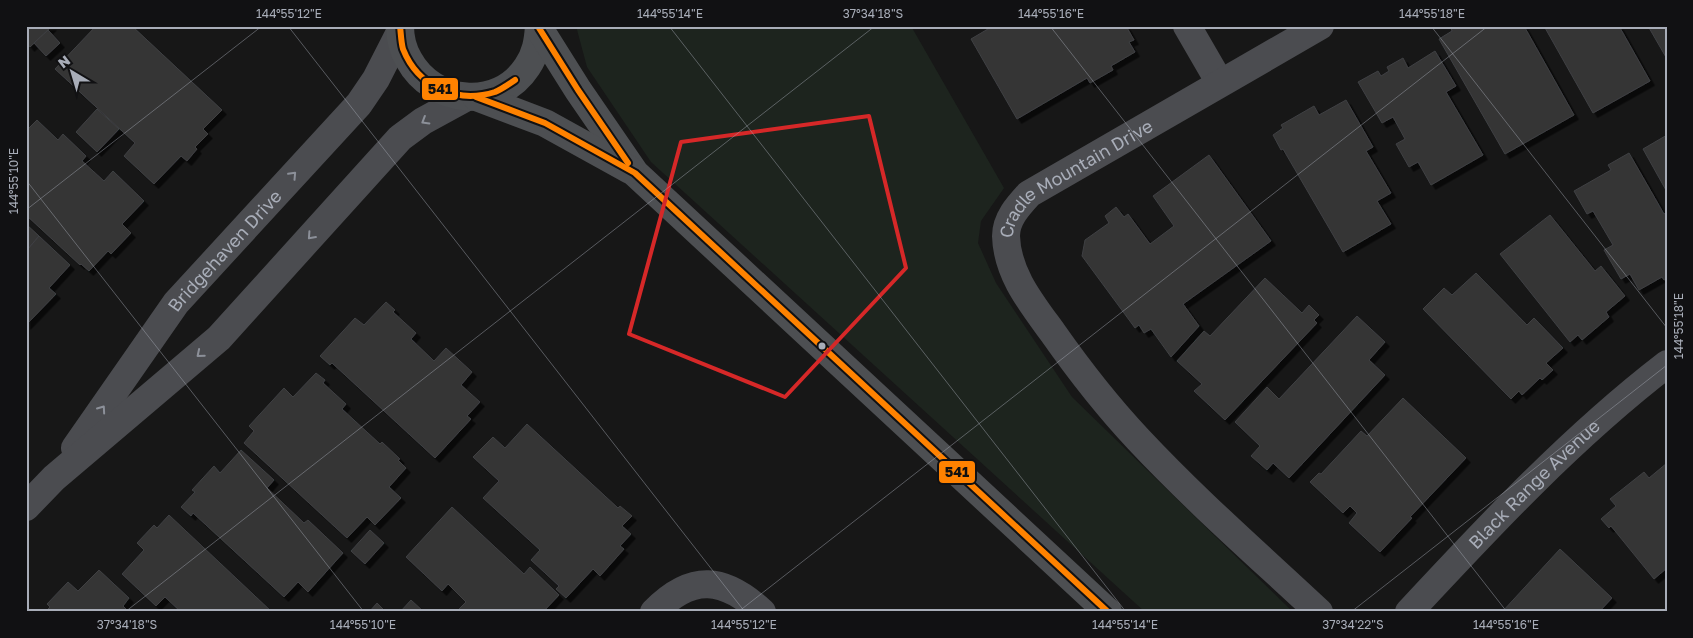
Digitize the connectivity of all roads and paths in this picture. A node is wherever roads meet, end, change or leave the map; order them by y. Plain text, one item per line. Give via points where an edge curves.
1 (1187, 26) edge
2 (1320, 26) edge
3 (540, 27) edge
4 (400, 29) edge
5 (1220, 83) junction
6 (472, 97) junction
7 (636, 173) junction
8 (1667, 364) edge
9 (54, 478) junction
10 (26, 507) edge
11 (654, 612) edge
12 (762, 612) edge
13 (1108, 612) edge
14 (1319, 612) edge
15 (1409, 612) edge

1 - 5 street
2 - 5 street, Cradle Mountain Drive
3 - 6 main road via 536,49 514,82 496,92
3 - 7 main road via 578,90
4 - 6 main road via 404,52 419,75 447,93
9 -> 4 street, Bridgehaven Drive via 176,303 359,104 376,79
5 - 14 street, Cradle Mountain Drive via 1029,194 1009,220 1006,234 1010,263 1018,282 1071,358 1136,438
6 - 7 main road via 545,123
6 -> 9 street, Bridgehaven Drive via 423,121 400,138 219,338
7 - 13 main road
8 - 15 street, Black Range Avenue via 1644,381 1505,509
9 - 10 street, Bridgehaven Drive
11 - 12 street via 677,592 697,584 712,584 727,587 750,600

